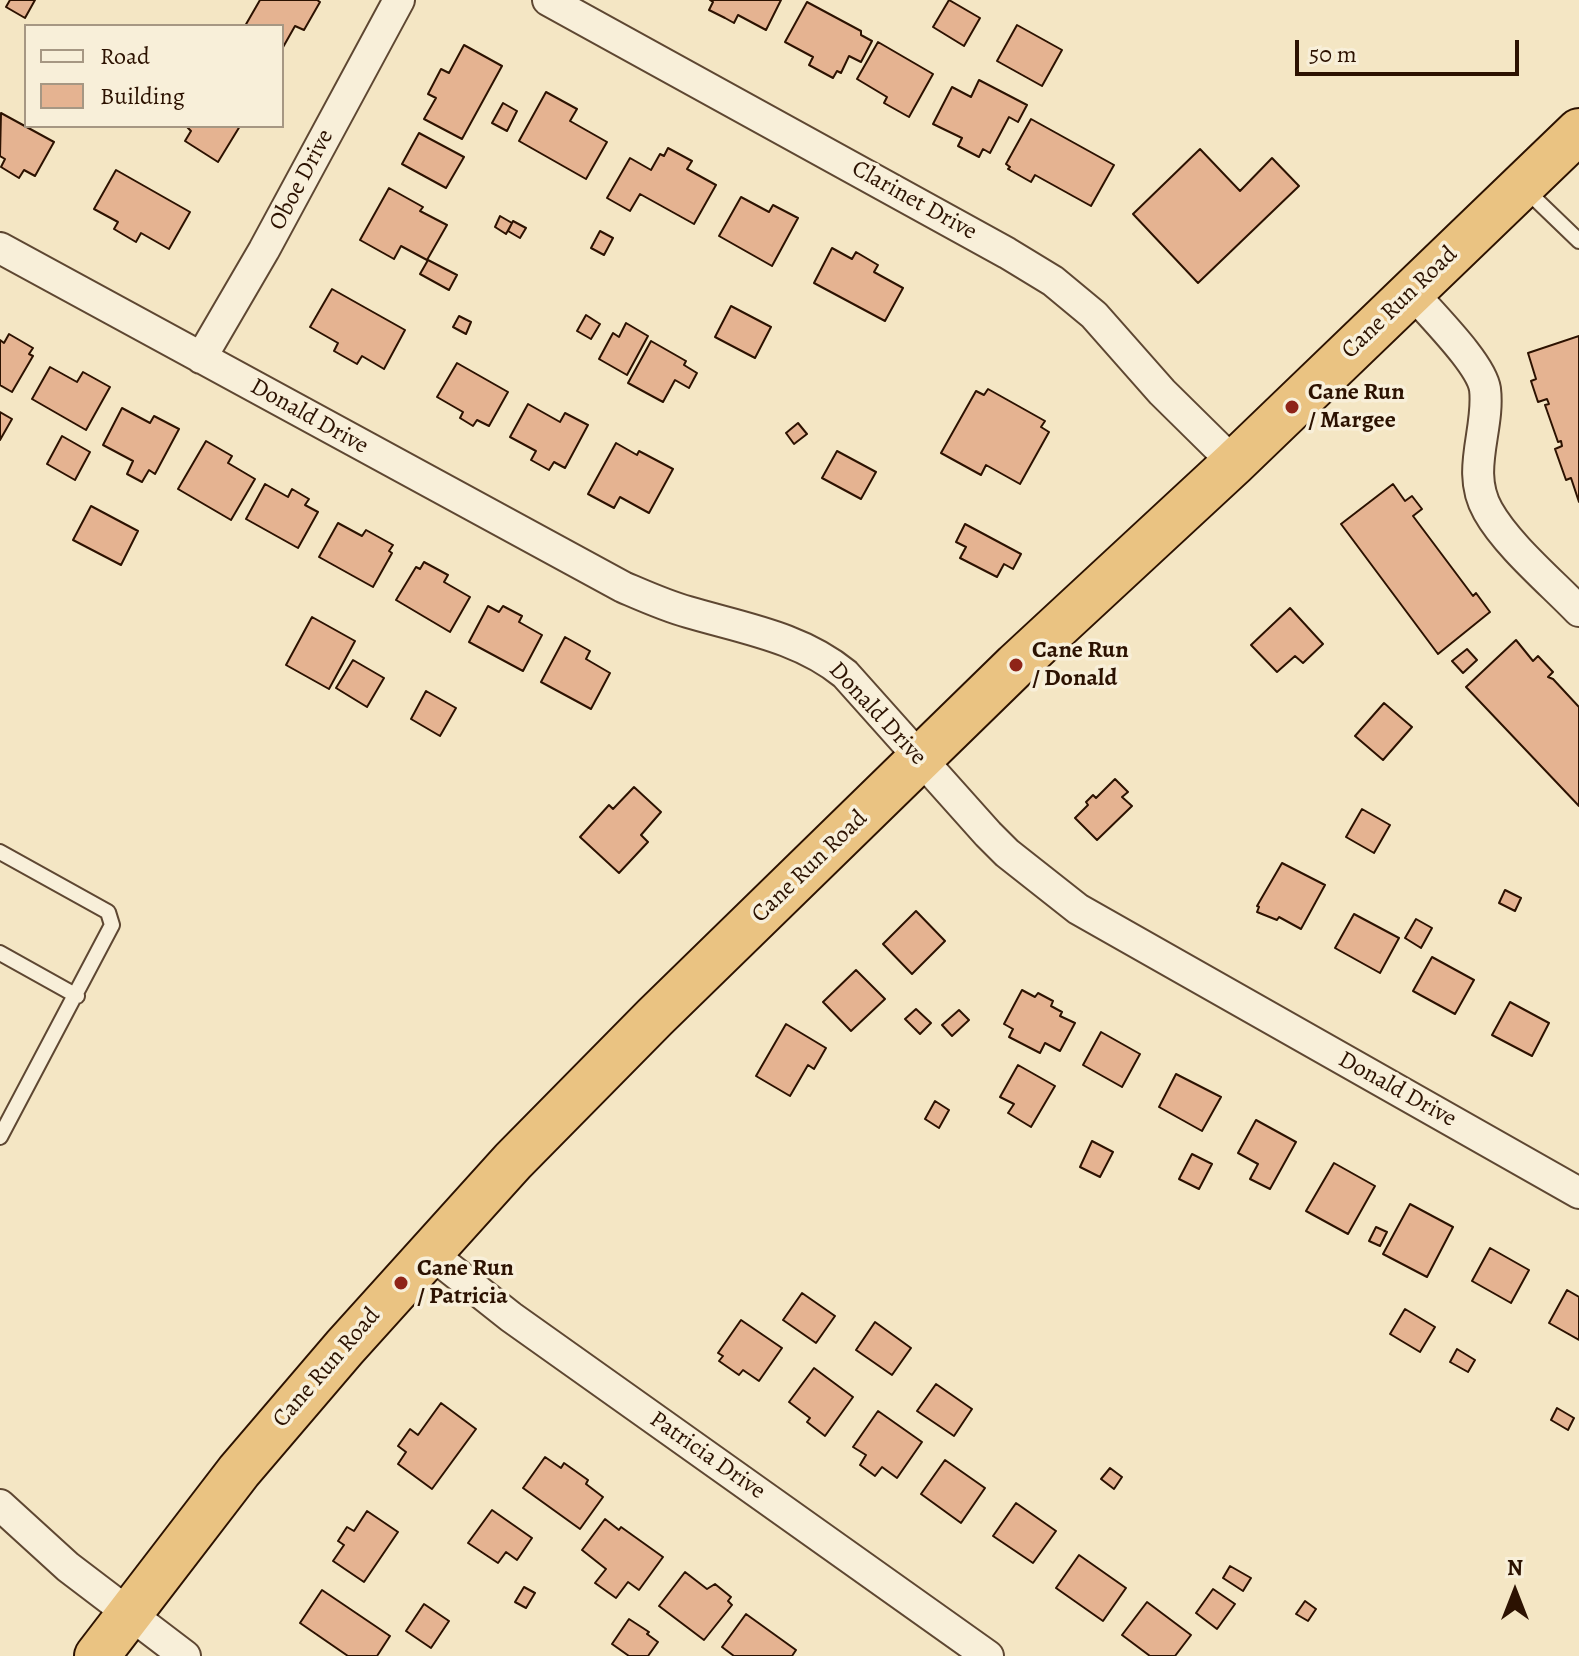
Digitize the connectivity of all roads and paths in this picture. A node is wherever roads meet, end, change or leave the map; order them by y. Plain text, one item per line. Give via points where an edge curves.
1 (399, 0) edge
2 (548, 0) edge
3 (1579, 131) edge
4 (1522, 186) junction
5 (1579, 241) edge
6 (0, 248) edge
7 (1412, 292) junction
8 (201, 358) junction
9 (1234, 463) junction
10 (1579, 611) edge
11 (921, 760) junction
12 (0, 852) edge
13 (0, 953) edge
14 (77, 996) junction
15 (0, 1137) edge
16 (1579, 1193) edge
17 (429, 1252) junction
18 (0, 1505) edge
19 (128, 1614) junction
20 (97, 1656) edge
21 (185, 1656) edge
22 (988, 1656) edge

1 - 8 street, Oboe Drive
2 - 9 street, Clarinet Drive via 1053,281 1094,315
3 - 4 highway, Cane Run Road
4 - 5 lane
4 - 7 highway, Cane Run Road
6 - 8 street, Donald Drive
7 - 9 highway, Cane Run Road
7 - 10 street via 1478,368 1485,389 1476,471 1486,509
8 - 11 street, Donald Drive via 623,587 812,651 845,674
9 - 11 highway, Cane Run Road
11 - 16 street, Donald Drive via 1007,853 1078,909
11 - 17 highway, Cane Run Road via 655,1017
12 - 14 lane via 108,912 112,925
13 - 14 lane
14 - 15 lane
17 - 19 highway, Cane Run Road via 239,1471
17 - 22 street, Patricia Drive via 511,1317
18 - 19 street
19 - 20 highway, Cane Run Road
19 - 21 street

